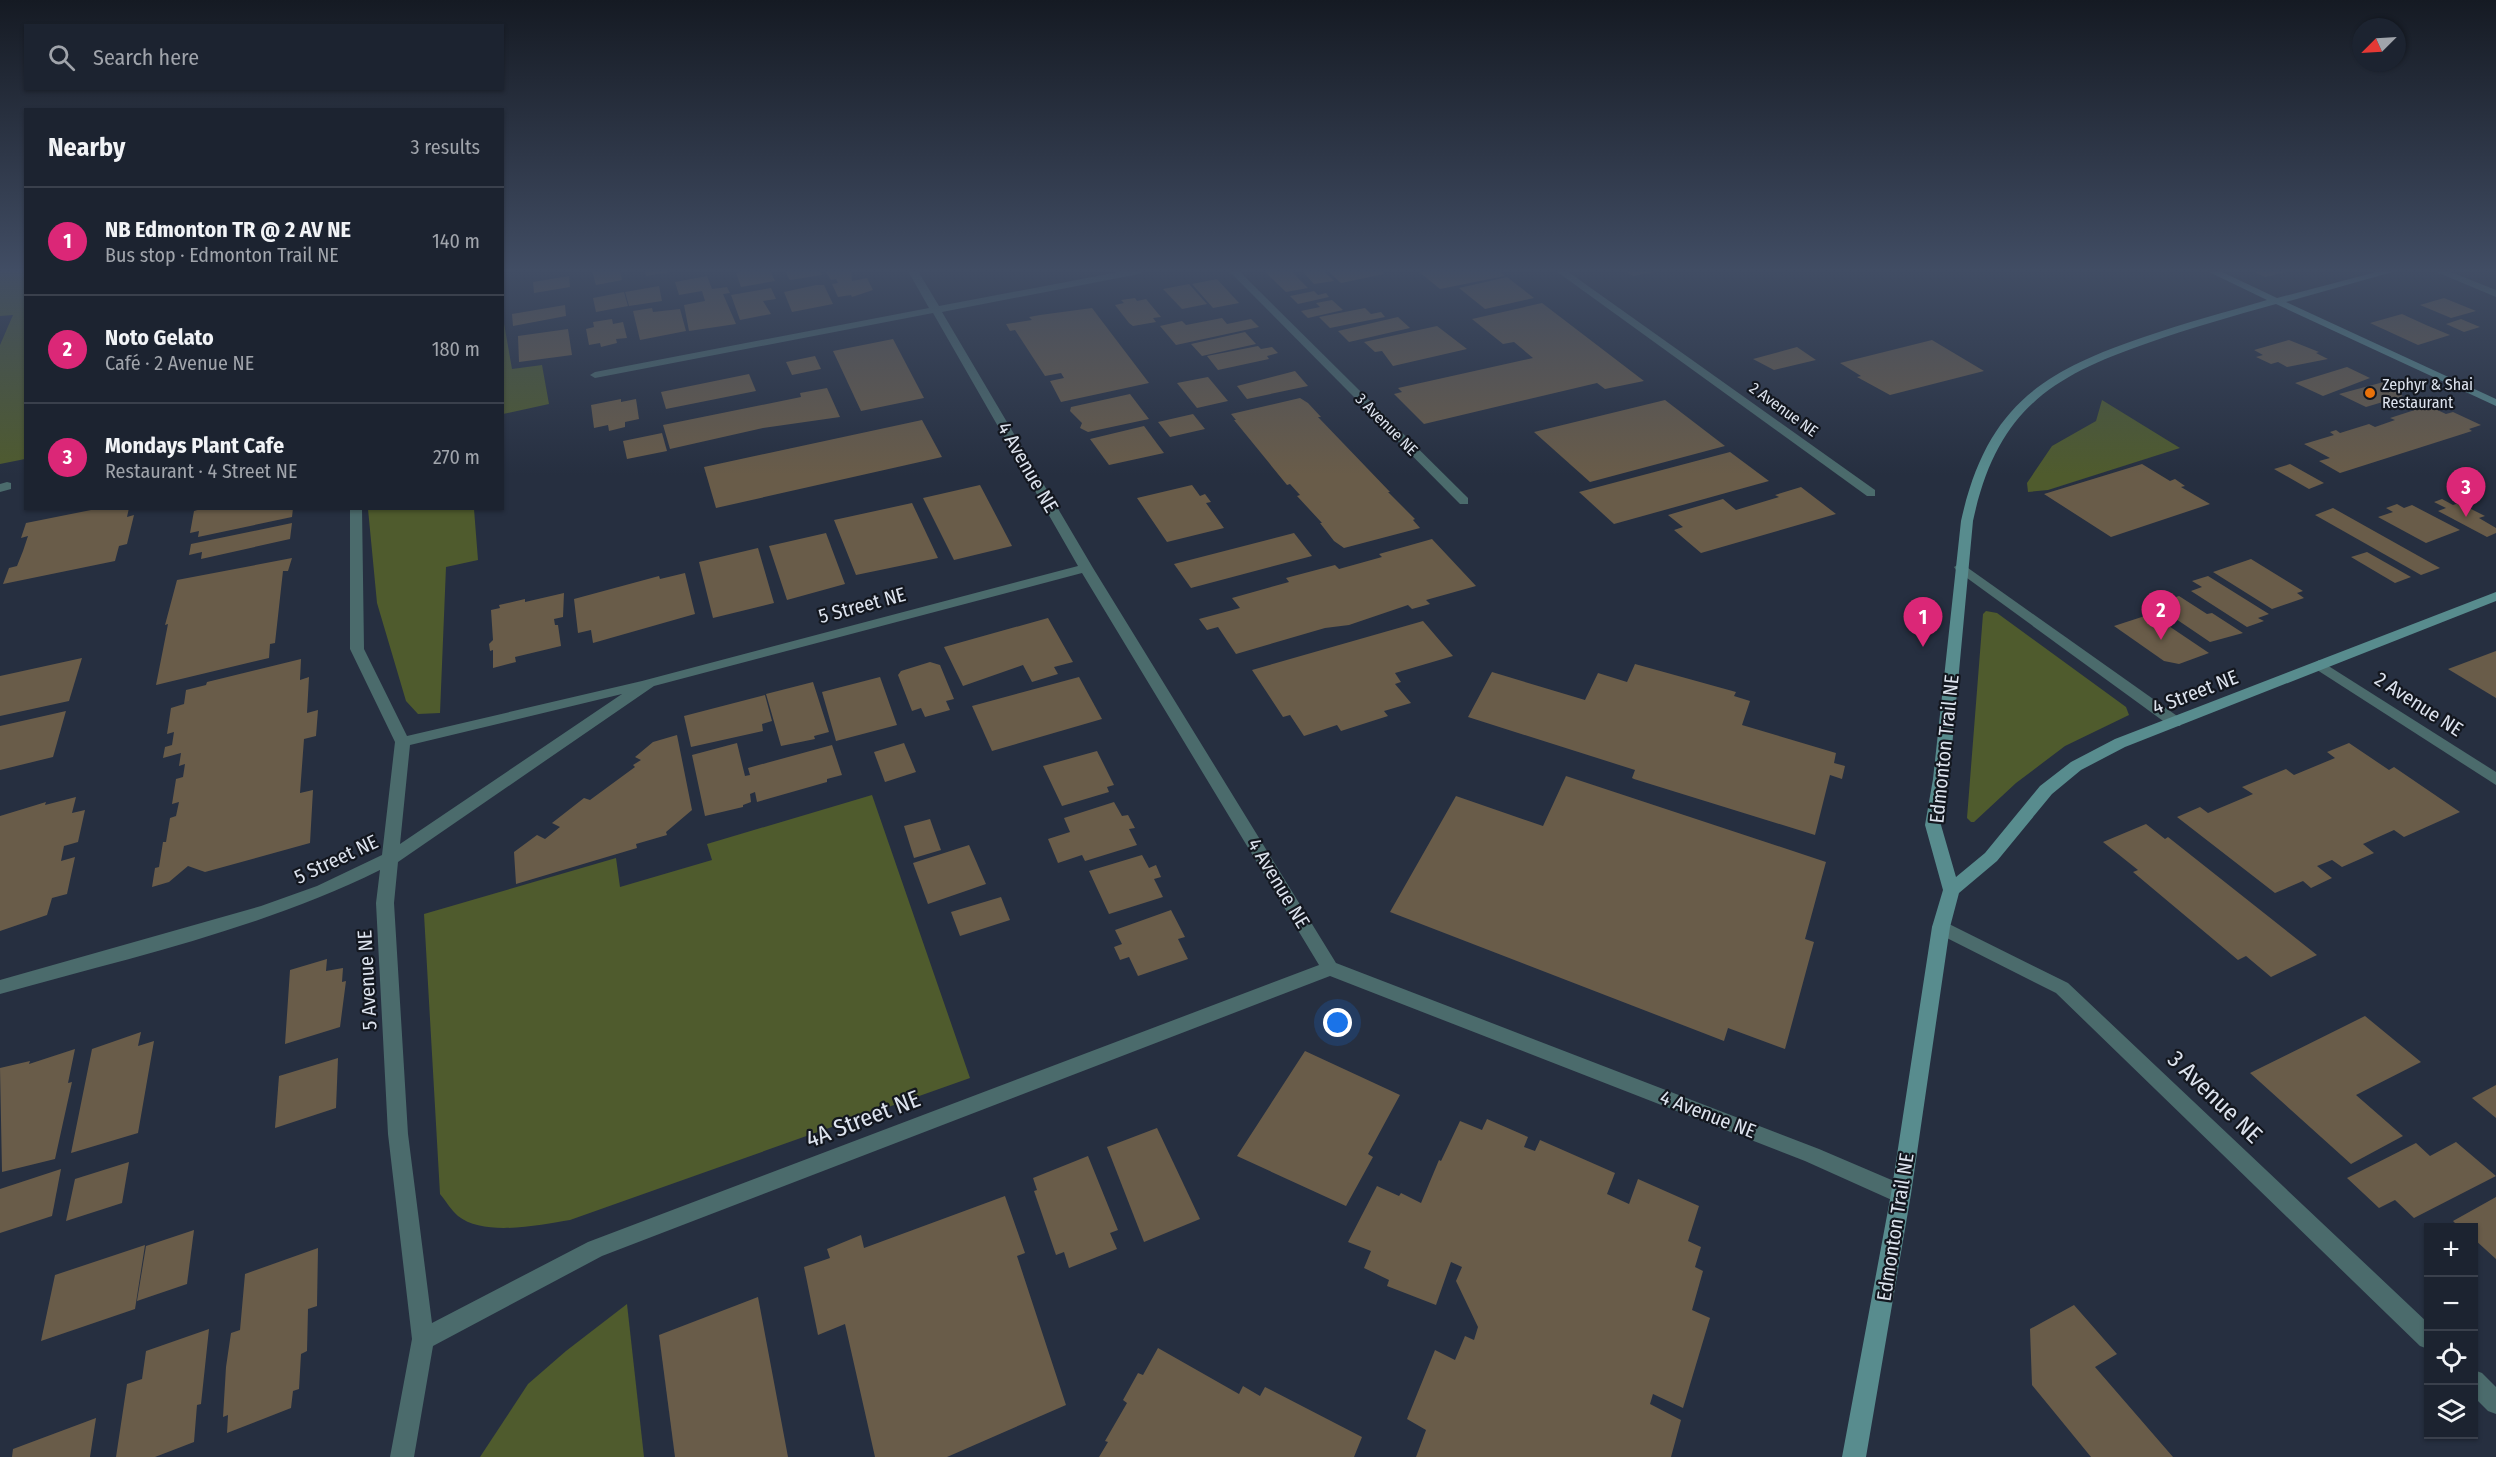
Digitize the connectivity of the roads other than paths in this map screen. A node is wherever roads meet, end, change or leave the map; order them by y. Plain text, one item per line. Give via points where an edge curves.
1 (784, 339) edge
2 (954, 339) edge
3 (1302, 339) edge
4 (1656, 339) edge
5 (2149, 339) edge
6 (2359, 339) edge
7 (595, 375) dead end
8 (2496, 403) edge
9 (1870, 493) dead end
10 (1464, 501) dead end
11 (356, 510) edge
12 (1961, 567) junction
13 (1086, 568) junction
14 (2496, 597) edge
15 (2319, 665) junction
16 (649, 683) junction
17 (2175, 722) junction
18 (403, 742) junction
19 (2496, 779) edge
20 (391, 858) junction
21 (1951, 890) junction
22 (1941, 927) junction
23 (1330, 968) junction
24 (0, 987) edge
25 (1901, 1194) junction
26 (2424, 1334) edge
27 (423, 1339) junction
28 (2478, 1385) edge
29 (2496, 1403) edge
30 (402, 1457) edge
31 (1854, 1457) edge

1 - 7 street
2 - 13 street, 4 Avenue NE
3 - 10 street, 3 Avenue NE
4 - 9 street, 2 Avenue NE
5 - 12 main road, Edmonton Trail NE via 2098,357 2042,388 2015,414 1994,440 1972,496
6 - 8 main road
11 - 18 street via 357,649
12 - 17 street
12 - 21 main road, Edmonton Trail NE via 1933,825
13 - 16 street, 5 Street NE
13 - 23 street, 4 Avenue NE
14 - 15 main road, 4 Street NE
15 - 17 main road, 4 Street NE
15 - 19 street, 2 Avenue NE
16 - 18 street, 5 Street NE
16 - 20 street, 5 Street NE
17 - 21 main road, 4 Street NE via 2120,743 2076,766 2046,790 1991,856
18 - 20 street, 5 Avenue NE
20 - 24 street, 5 Street NE via 323,891 264,912
20 - 27 street, 5 Avenue NE via 385,903 398,1134
21 - 22 main road, Edmonton Trail NE
22 - 25 main road, Edmonton Trail NE
22 - 26 street, 3 Avenue NE via 2062,988
23 - 25 street, 4 Avenue NE via 1801,1150
23 - 27 street, 4A Street NE via 596,1249
25 - 31 main road, Edmonton Trail NE
27 - 30 street, 5 Avenue NE
28 - 29 street

